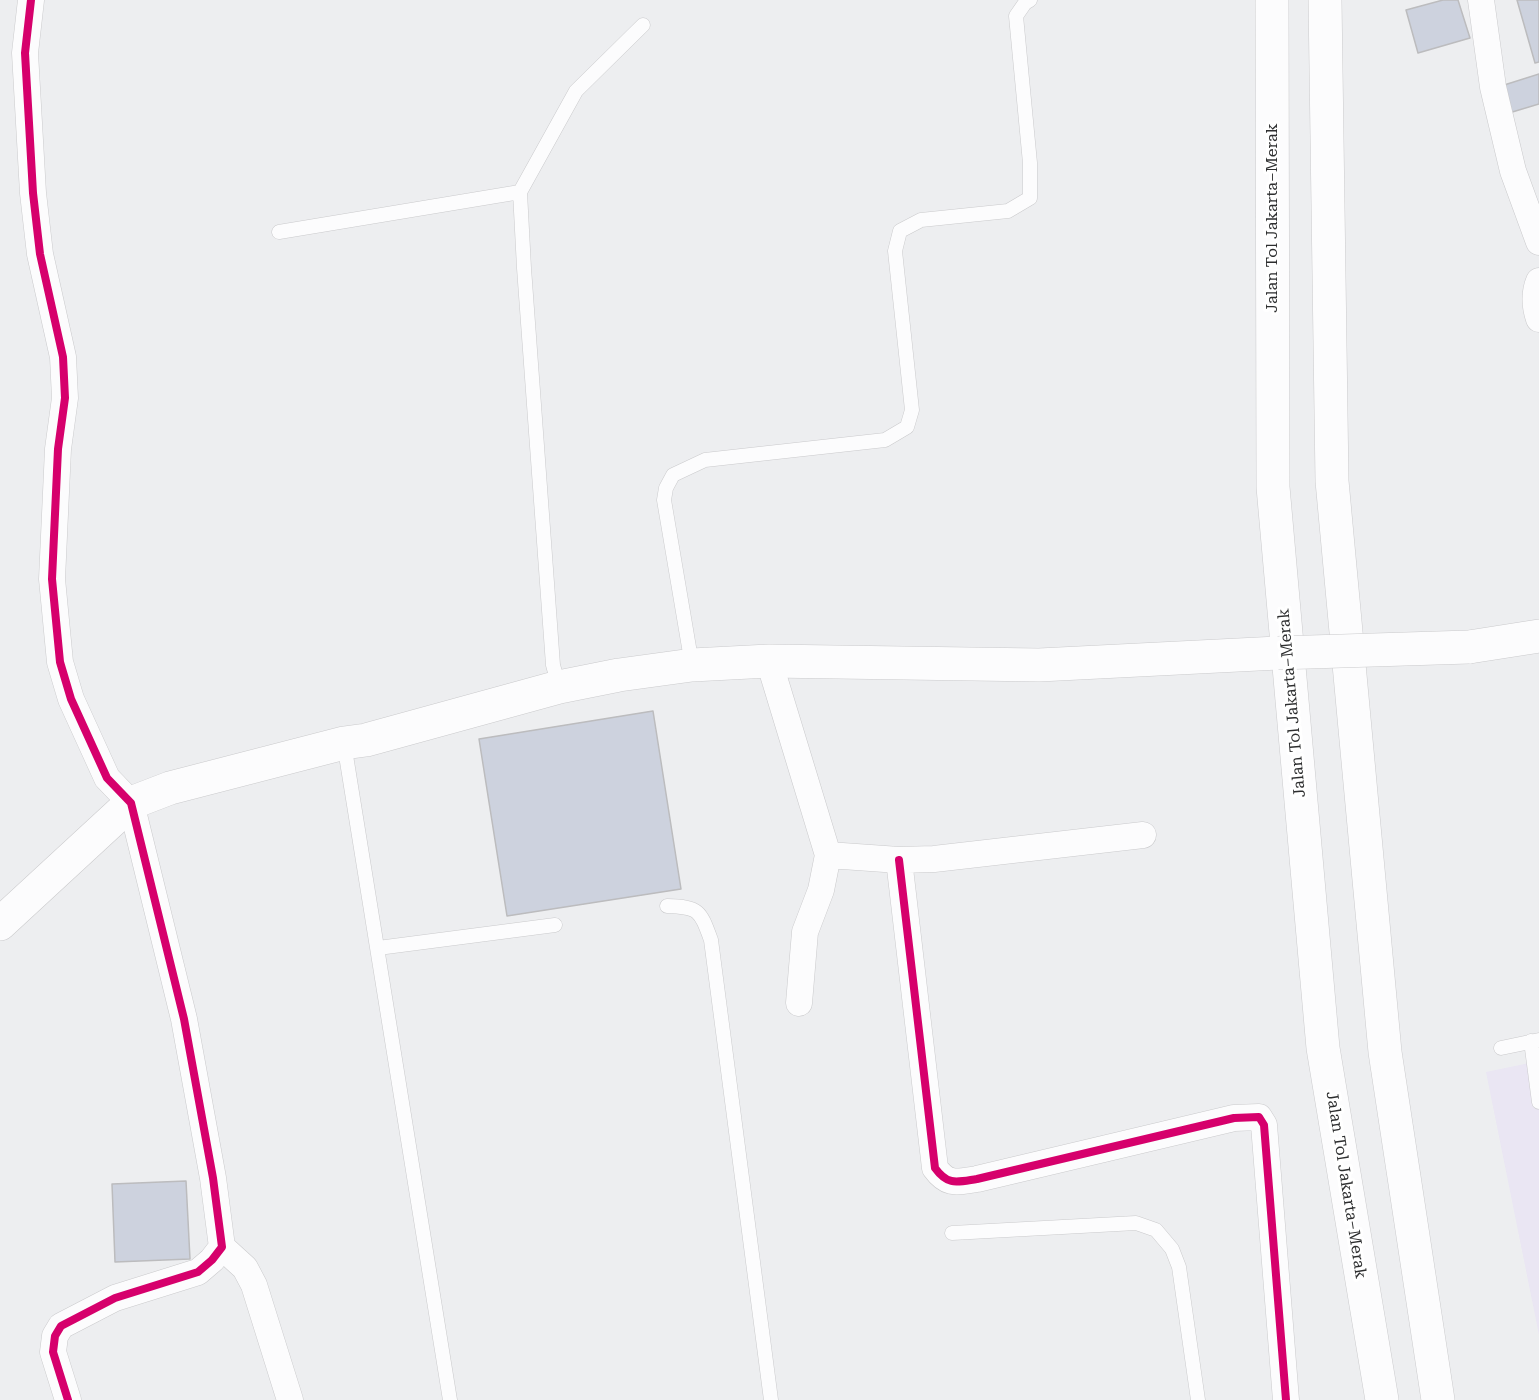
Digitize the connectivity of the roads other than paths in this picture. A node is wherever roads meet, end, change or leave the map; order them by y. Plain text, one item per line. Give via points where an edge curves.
1 (31, 0) edge
2 (1030, 0) edge
3 (1272, 0) edge
4 (1325, 0) edge
5 (1481, 0) edge
6 (643, 25) dead end
7 (520, 192) junction
8 (279, 232) dead end
9 (1539, 242) edge
10 (1539, 281) edge
11 (1539, 319) edge
12 (1539, 636) edge
13 (769, 661) junction
14 (692, 665) junction
15 (559, 687) junction
16 (344, 742) junction
17 (131, 803) junction
18 (1143, 835) dead end
19 (828, 855) junction
20 (899, 860) junction
21 (667, 906) dead end
22 (0, 924) edge
23 (555, 925) dead end
24 (378, 948) junction
25 (799, 1003) dead end
26 (1535, 1041) edge
27 (1501, 1048) dead end
28 (1539, 1101) edge
29 (952, 1233) dead end
30 (222, 1247) junction
31 (68, 1400) edge
32 (290, 1400) edge
33 (450, 1400) edge
34 (771, 1400) edge
35 (1198, 1400) edge
36 (1286, 1400) edge
37 (1382, 1400) edge
38 (1438, 1400) edge

1 - 17 street via 25,53 33,193 40,254 63,357 65,398 58,449 52,579 60,662 71,699 107,778
2 - 14 lane via 1016,16 1030,198 1008,211 921,220 900,231 895,251 912,410 907,427 885,440 705,460 673,475 666,488 664,500
3 - 37 main road, Jalan Tol Jakarta–Merak via 1273,487 1323,1048
4 - 38 main road via 1332,481 1384,1052
5 - 9 street via 1493,87 1513,171
6 - 7 lane via 576,91
7 - 8 lane
7 - 15 lane via 554,665
10 - 11 street via 1535,307
12 - 13 main road, bridge via 1469,647 1039,665
13 - 14 main road
13 - 19 street
14 - 15 main road
15 - 16 main road via 366,740
16 - 17 main road via 170,788
16 - 24 lane
17 - 22 main road
17 - 30 street via 184,1018
18 - 20 street
19 - 20 street
19 - 25 street via 821,890 805,932
20 - 36 street via 935,1168 943,1178 954,1182 977,1179 1234,1118 1259,1117 1264,1125
21 - 34 lane via 696,910 711,940
23 - 24 lane
24 - 33 lane
26 - 27 lane
26 - 28 lane
29 - 35 lane via 1136,1222 1156,1230 1172,1249 1179,1266
30 - 31 street via 198,1272 115,1298 61,1326 53,1352
30 - 32 street via 245,1268 254,1285

